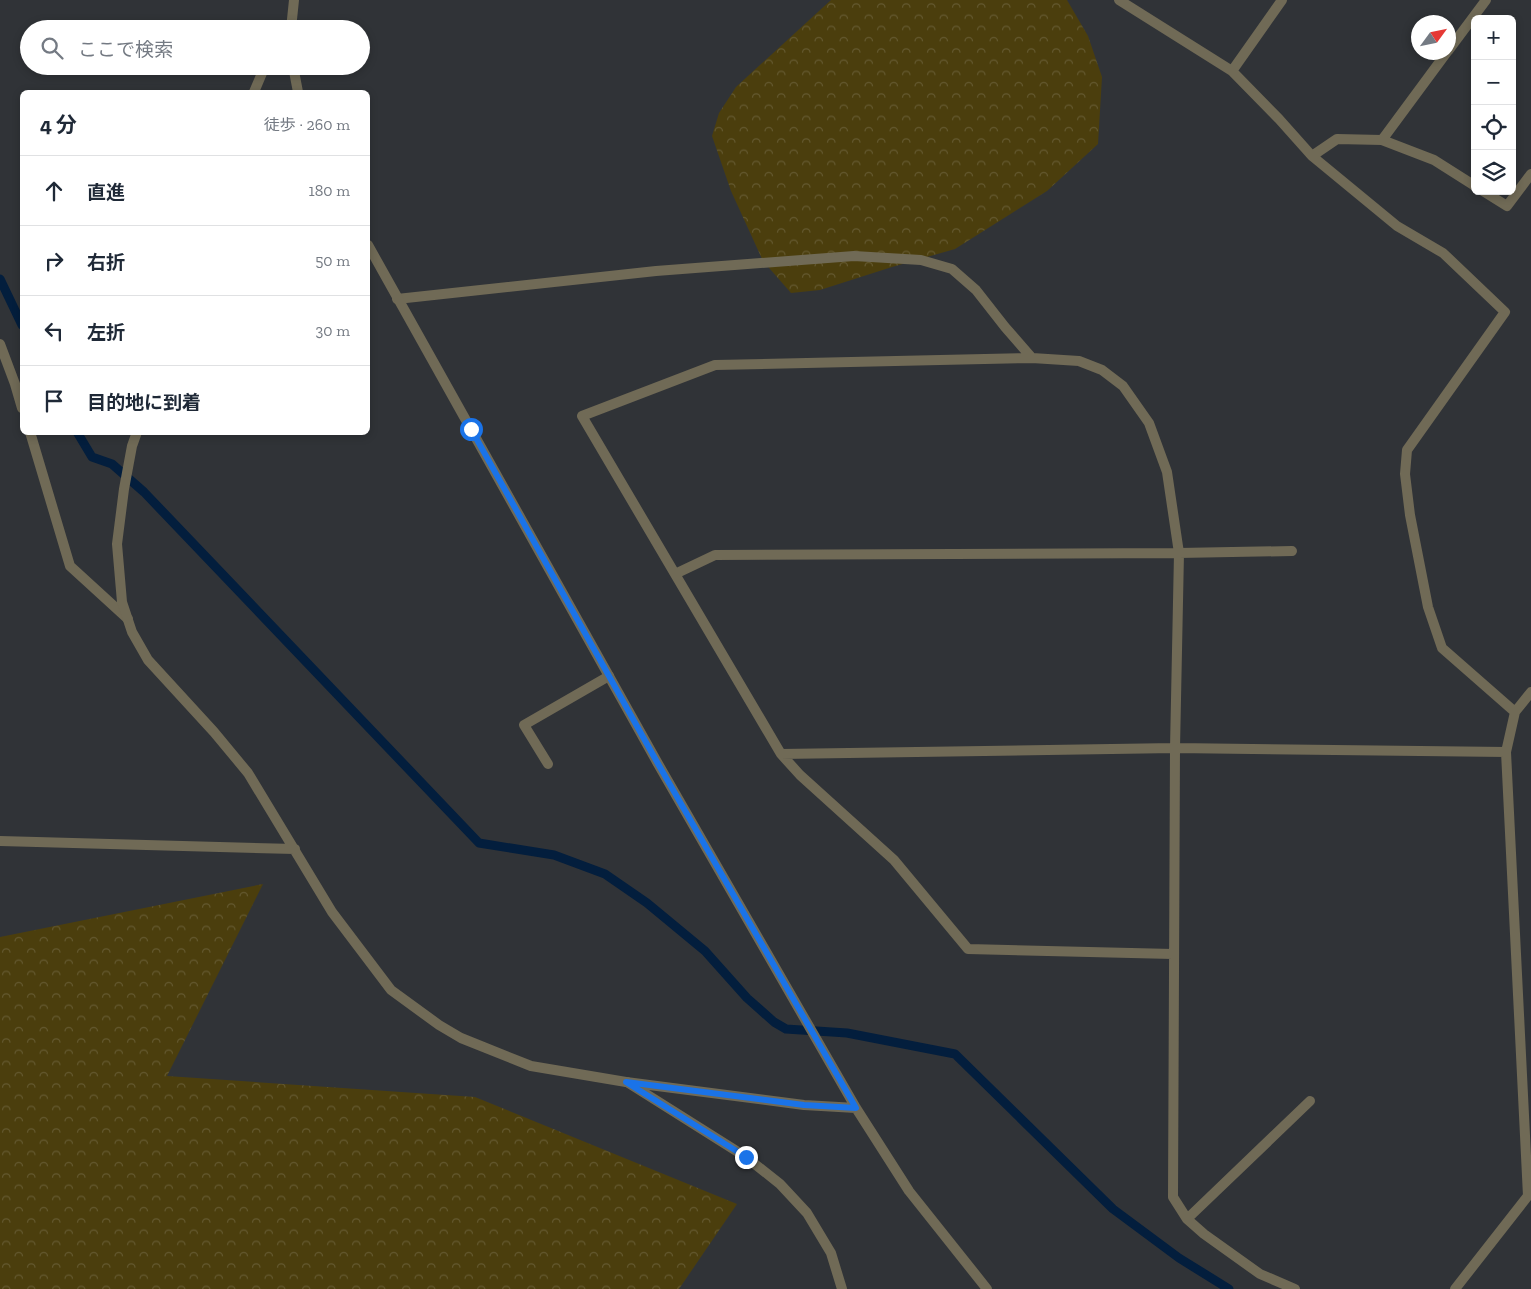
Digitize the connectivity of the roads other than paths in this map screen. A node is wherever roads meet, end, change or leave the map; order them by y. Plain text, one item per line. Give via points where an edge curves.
1 (294, 0) edge
2 (1119, 0) edge
3 (1282, 0) edge
4 (1486, 0) edge
5 (291, 20) edge
6 (1456, 41) edge
7 (1442, 60) edge
8 (1232, 71) junction
9 (261, 75) edge
10 (295, 75) edge
11 (255, 90) edge
12 (298, 90) edge
13 (1382, 140) junction
14 (1312, 156) junction
15 (1531, 174) edge
16 (1471, 183) edge
17 (1516, 194) edge
18 (1489, 195) edge
19 (1515, 195) edge
20 (370, 249) edge
21 (397, 299) junction
22 (0, 344) edge
23 (1032, 358) junction
24 (20, 401) edge
25 (31, 435) edge
26 (136, 435) edge
27 (1292, 551) dead end
28 (1179, 553) junction
29 (675, 574) junction
30 (128, 619) junction
31 (609, 676) junction
32 (1531, 692) edge
33 (1515, 712) junction
34 (1175, 748) junction
35 (1506, 752) junction
36 (781, 754) junction
37 (548, 764) dead end
38 (0, 841) edge
39 (295, 849) junction
40 (1173, 954) junction
41 (626, 1082) junction
42 (1310, 1101) dead end
43 (856, 1108) junction
44 (1530, 1194) edge
45 (1187, 1219) junction
46 (842, 1289) edge
47 (987, 1289) edge
48 (1295, 1289) edge
49 (1455, 1289) edge

1 - 5 street
2 - 8 street
3 - 8 street
4 - 6 street
7 - 13 street
8 - 14 street
9 - 11 street
10 - 12 street
13 - 14 street via 1337,139
13 - 16 street via 1434,160
14 - 33 street via 1397,226 1443,253 1505,312 1407,450 1405,474 1428,607 1442,648
15 - 17 street
18 - 19 street via 1507,206
20 - 21 street
21 - 23 street via 656,271 854,256 921,260 952,269 976,290
21 - 31 street
22 - 24 street
23 - 28 street via 1079,361 1102,370 1123,386 1149,424 1167,472
23 - 29 street via 715,365 582,416
25 - 30 street via 70,566
26 - 30 street via 117,544 122,602
27 - 28 street
28 - 29 street via 715,555
28 - 34 street
29 - 36 street
30 - 39 street via 148,660 248,773
31 - 37 street via 524,726
31 - 43 street
32 - 33 street
33 - 35 street
34 - 35 street
34 - 36 street
34 - 40 street
35 - 44 street
36 - 40 street via 894,860 968,949
38 - 39 street
39 - 41 street via 332,912 390,990 431,1019 461,1038 530,1066
40 - 45 street via 1173,1197
41 - 43 street via 804,1105
41 - 46 street via 746,1157 780,1184 807,1213 831,1253
42 - 45 street
43 - 47 street via 909,1191
44 - 49 street
45 - 48 street via 1260,1274

